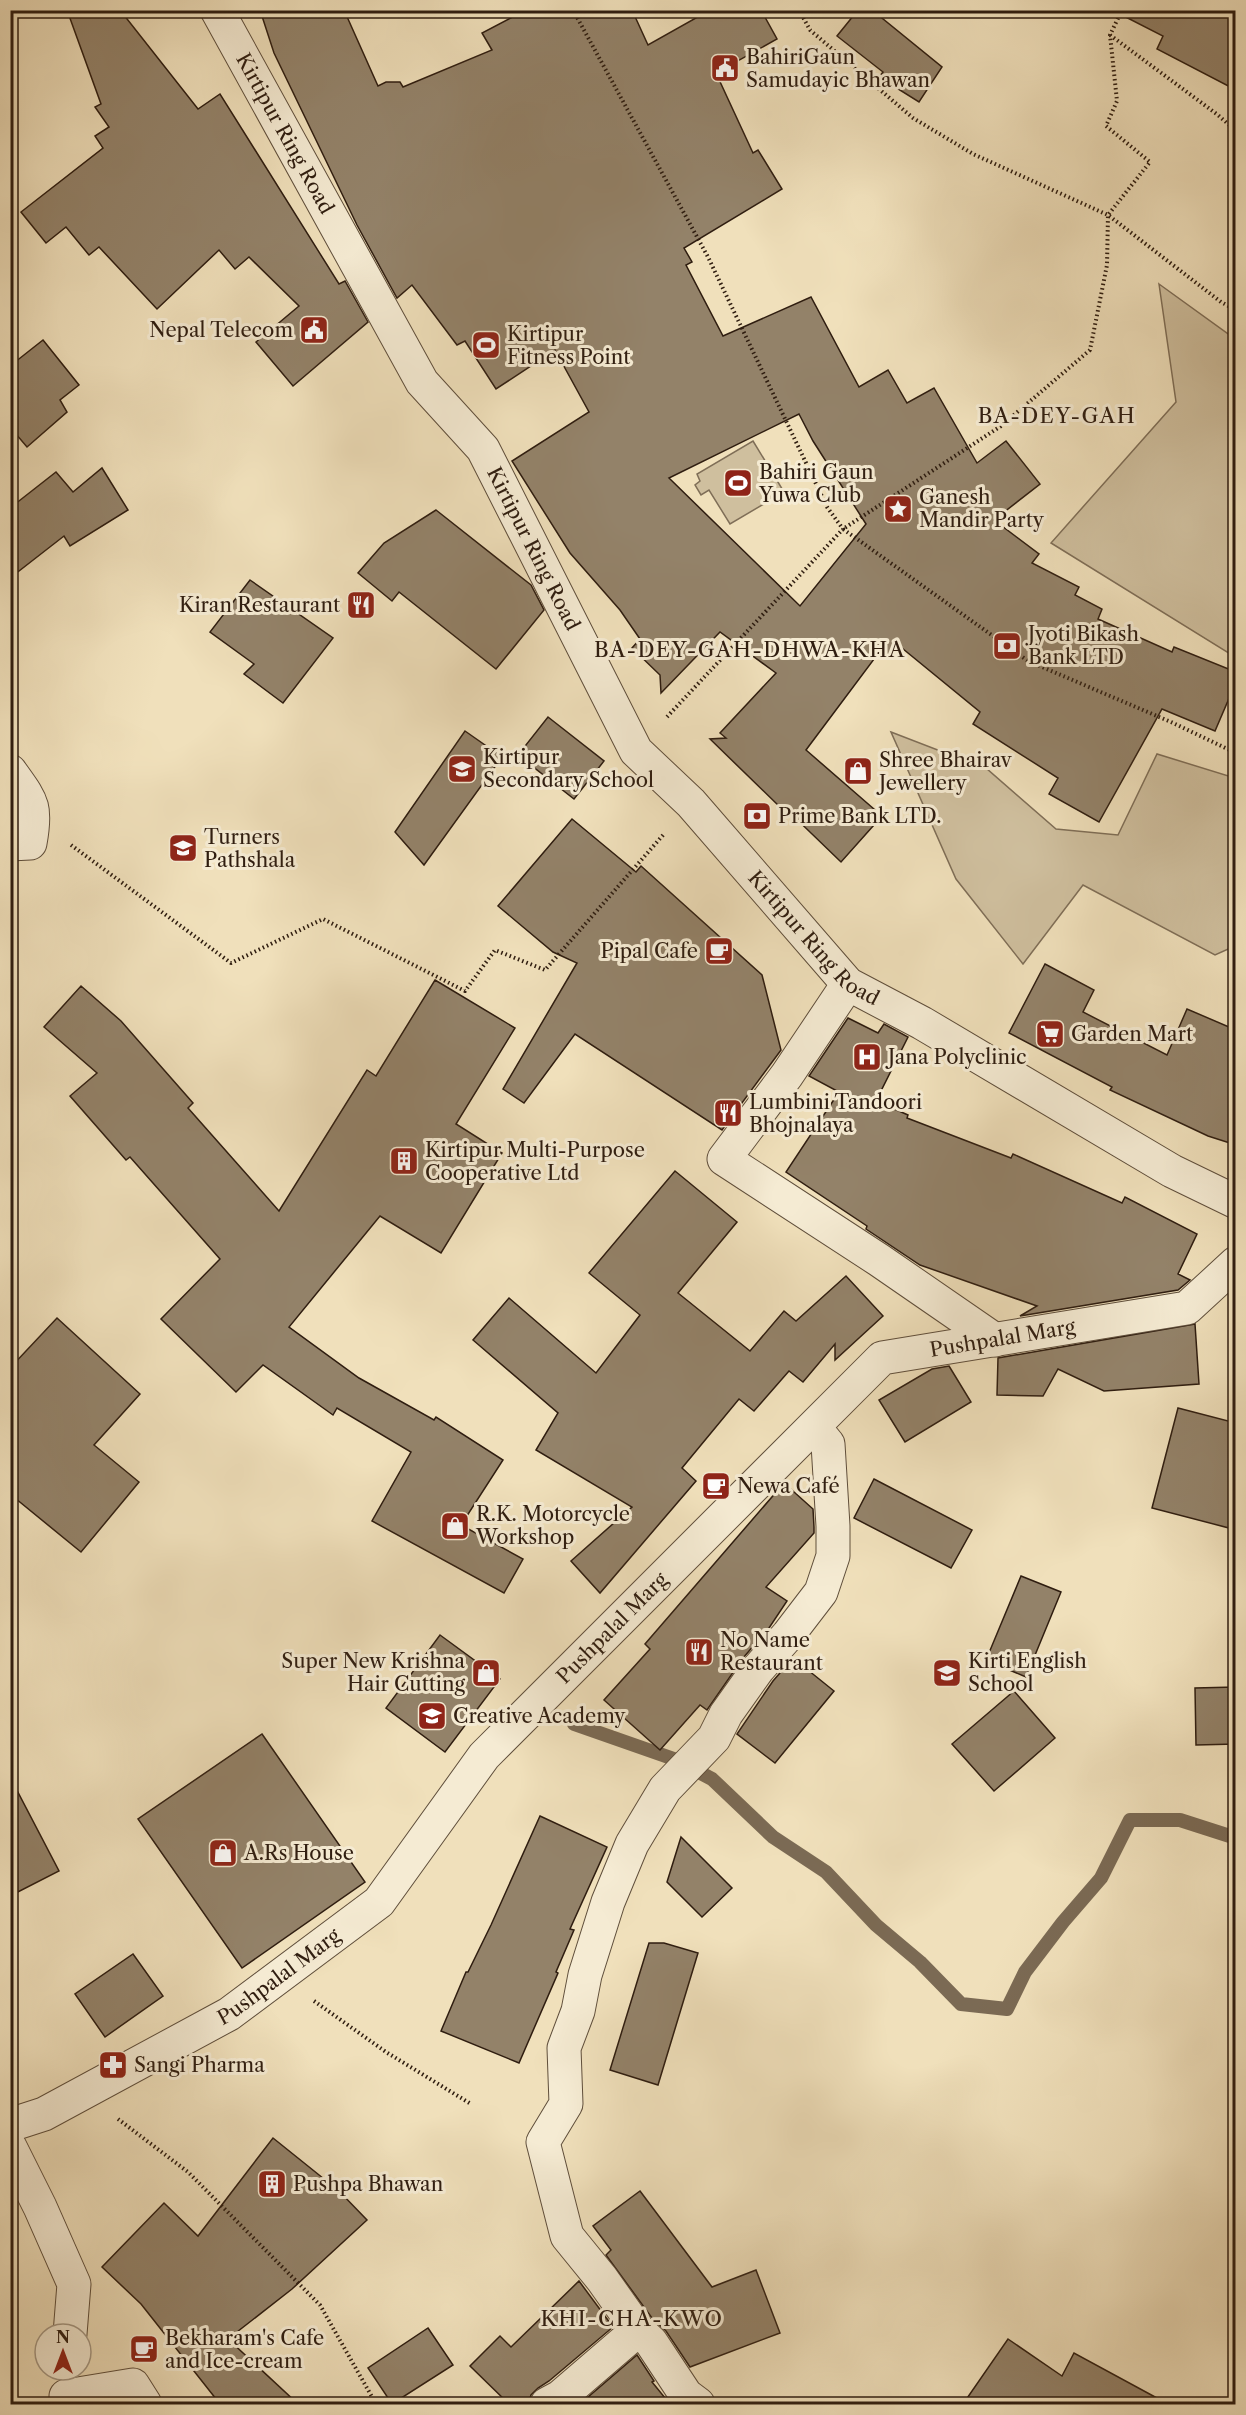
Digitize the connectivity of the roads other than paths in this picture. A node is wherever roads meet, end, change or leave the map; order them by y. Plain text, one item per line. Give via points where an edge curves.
1 (217, 10) edge
2 (10, 771) edge
3 (10, 844) edge
4 (848, 984) junction
5 (1236, 1202) edge
6 (1236, 1263) edge
7 (995, 1340) junction
8 (814, 1427) junction
9 (10, 2125) edge
10 (10, 2147) edge
11 (71, 2322) edge
12 (638, 2330) junction
13 (63, 2390) edge
14 (145, 2404) edge
15 (548, 2404) edge
16 (698, 2404) edge

1 - 4 street, Kirtipur Ring Road via 422,382 483,449 636,751 691,802
2 - 3 street via 29,797 34,818 30,843
4 - 5 street, Kirtipur Ring Road via 922,1023 1172,1171
4 - 7 street via 724,1159
6 - 7 street, Pushpalal Marg via 1187,1308
7 - 8 street, Pushpalal Marg via 882,1358
8 - 9 street, Pushpalal Marg via 484,1756 379,1902 229,2014 44,2114
8 - 12 street via 828,1444 833,1526 833,1556 821,1592 758,1669 714,1738 665,1789 632,1844 608,1902 564,2048 566,2104 543,2142 567,2236
10 - 11 street via 74,2284
12 - 15 street
12 - 16 street via 651,2342 686,2395
13 - 14 street via 133,2385

